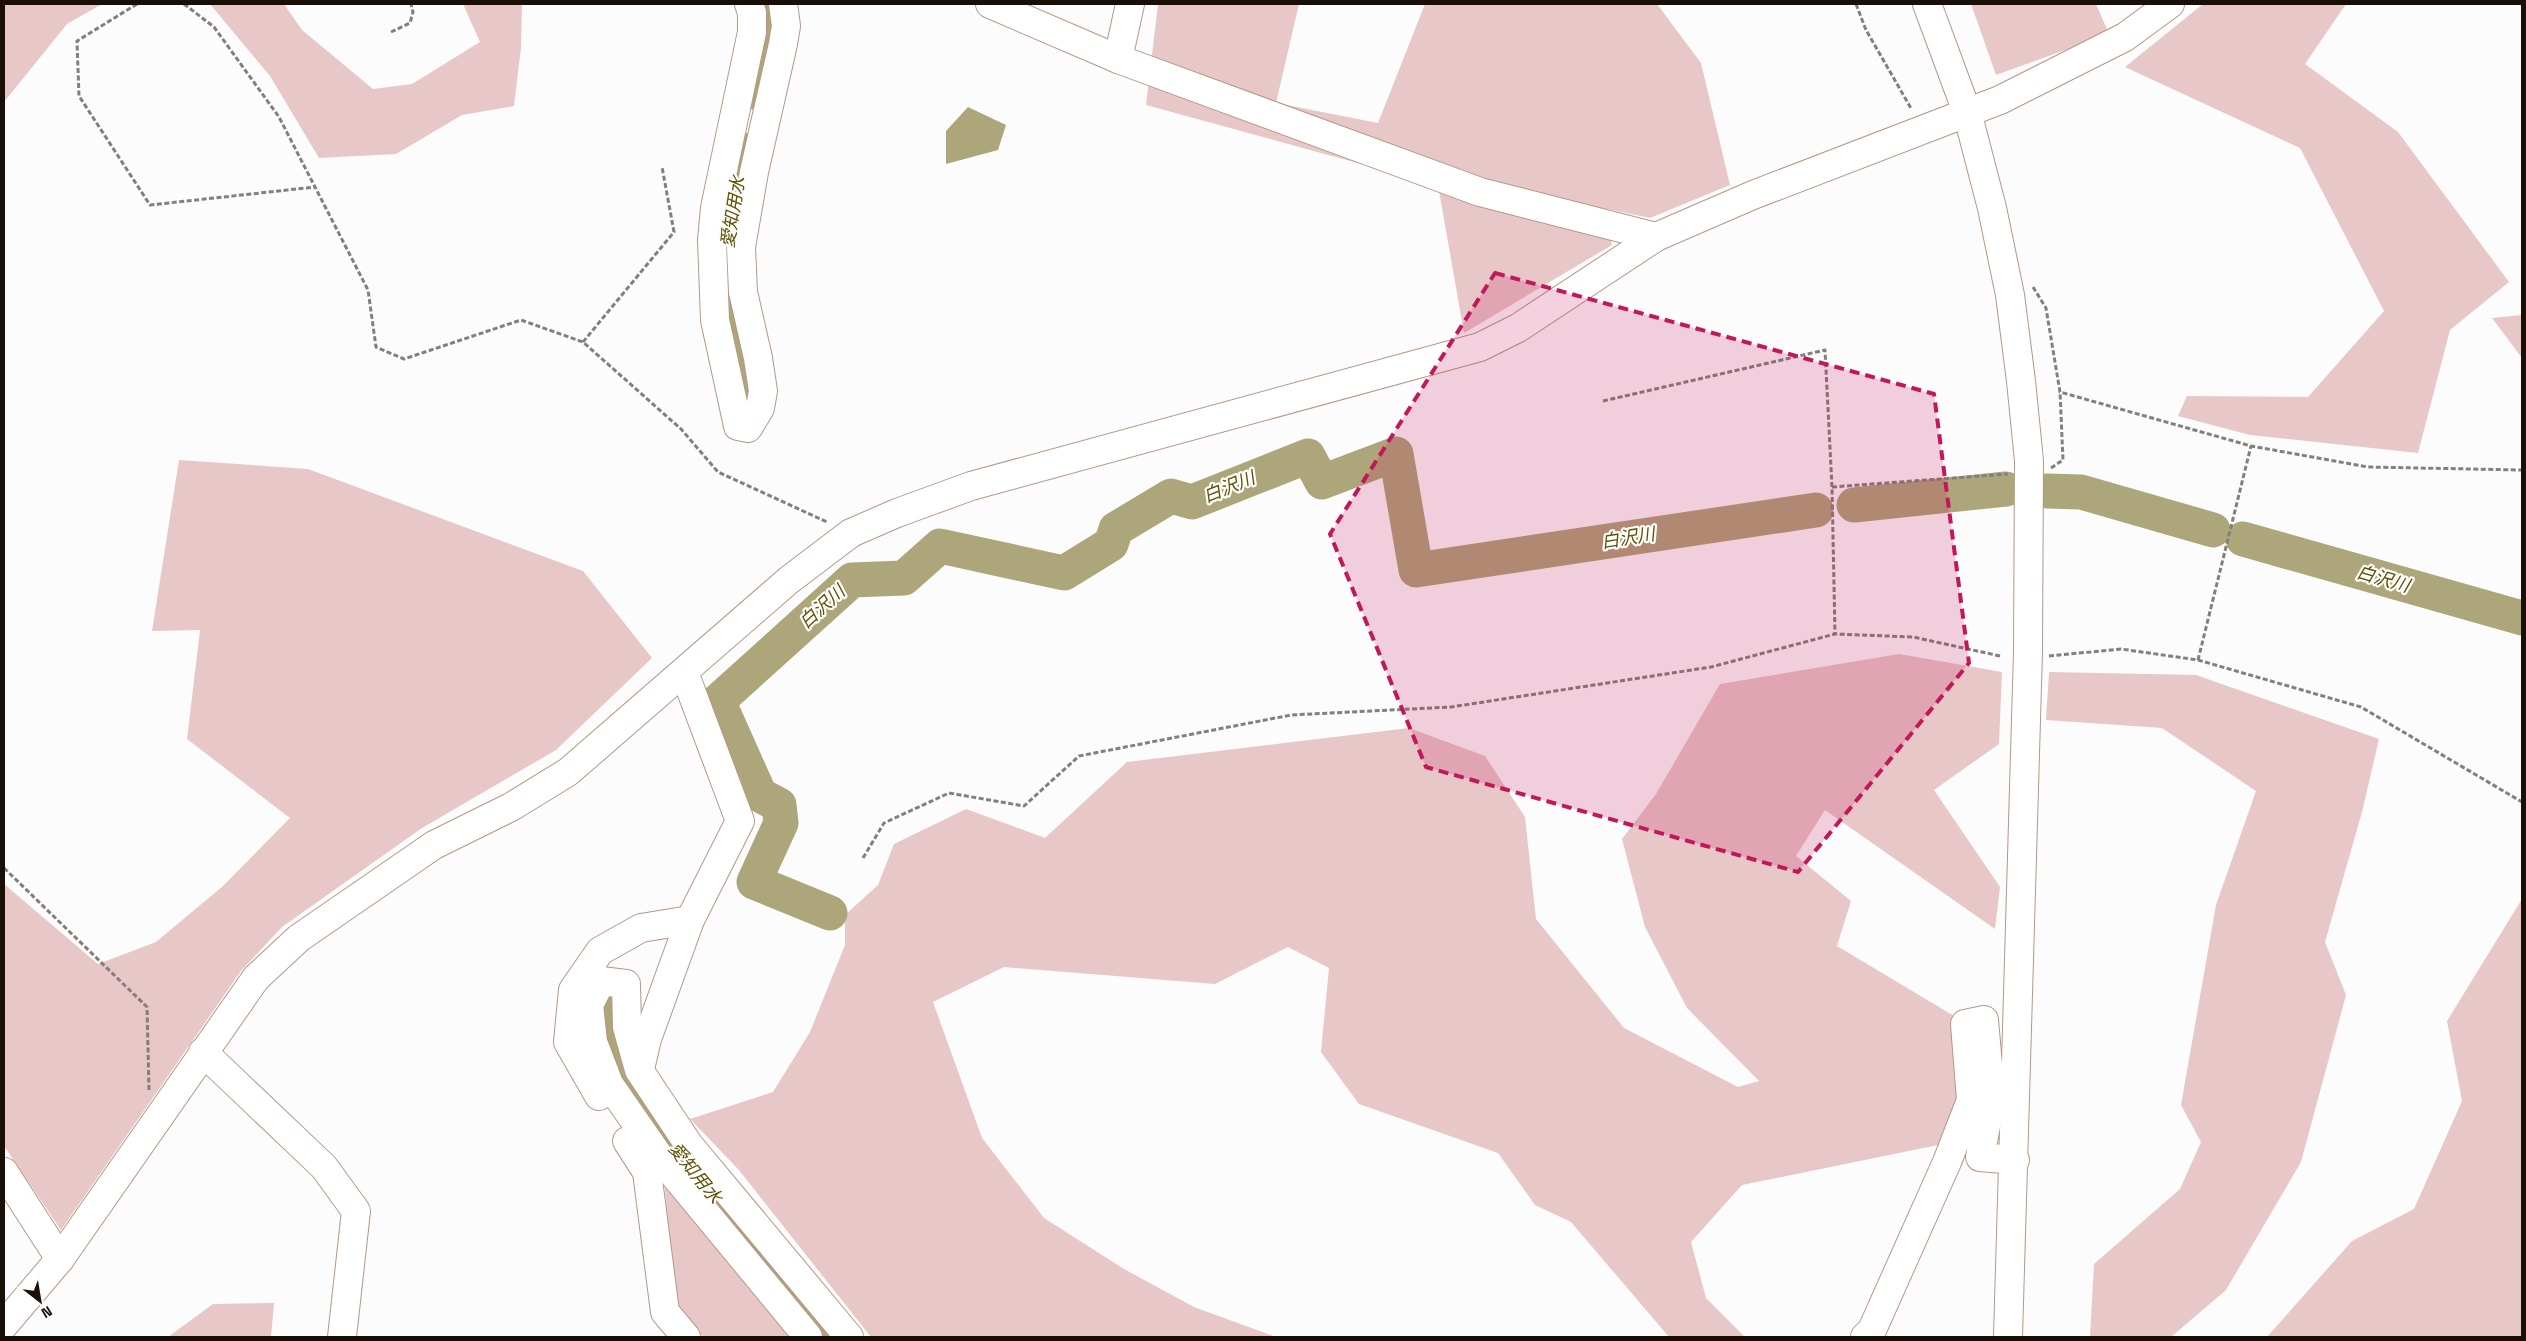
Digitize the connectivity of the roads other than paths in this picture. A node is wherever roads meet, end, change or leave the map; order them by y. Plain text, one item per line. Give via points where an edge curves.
1 (749, 4) edge
2 (783, 4) edge
3 (990, 4) edge
4 (1130, 4) edge
5 (1927, 4) edge
6 (2170, 4) edge
7 (1118, 58) junction
8 (1967, 112) junction
9 (1656, 237) junction
10 (684, 672) junction
11 (690, 920) junction
12 (203, 1052) junction
13 (640, 1070) junction
14 (2015, 1160) junction
15 (4, 1172) edge
16 (60, 1259) junction
17 (4, 1325) edge
18 (342, 1337) edge
19 (686, 1337) edge
20 (808, 1337) edge
21 (849, 1337) edge
22 (1865, 1337) edge
23 (2008, 1337) edge

1 - 2 street via 752,32 715,208 711,255 715,320 731,402 738,426 748,428 760,408 762,391 743,292 740,247 783,44 786,26
3 - 7 street
4 - 7 street
5 - 8 street
6 - 8 street via 2125,37 2000,100
7 - 9 street via 1480,192
8 - 9 street via 1753,195
8 - 14 street via 2010,295 2029,461 2028,651
9 - 10 street via 1518,328 1480,348 971,486 851,533 789,580
10 - 11 street via 740,821
10 - 12 street via 568,772 511,807 434,845 299,938 256,978
11 - 13 street via 647,1039
11 - 19 street via 641,928 600,951 573,990 568,1042 647,1172 665,1312
12 - 16 street
12 - 18 street via 324,1167 356,1212
13 - 20 street via 627,1027 626,984 601,981 589,1005 594,1042 609,1084 661,1159
13 - 21 street via 688,1145
14 - 22 street via 1980,1157 1992,1100 1984,1020 1965,1024 1971,1100 1948,1162 1872,1330
14 - 23 street
15 - 16 street
16 - 17 street

